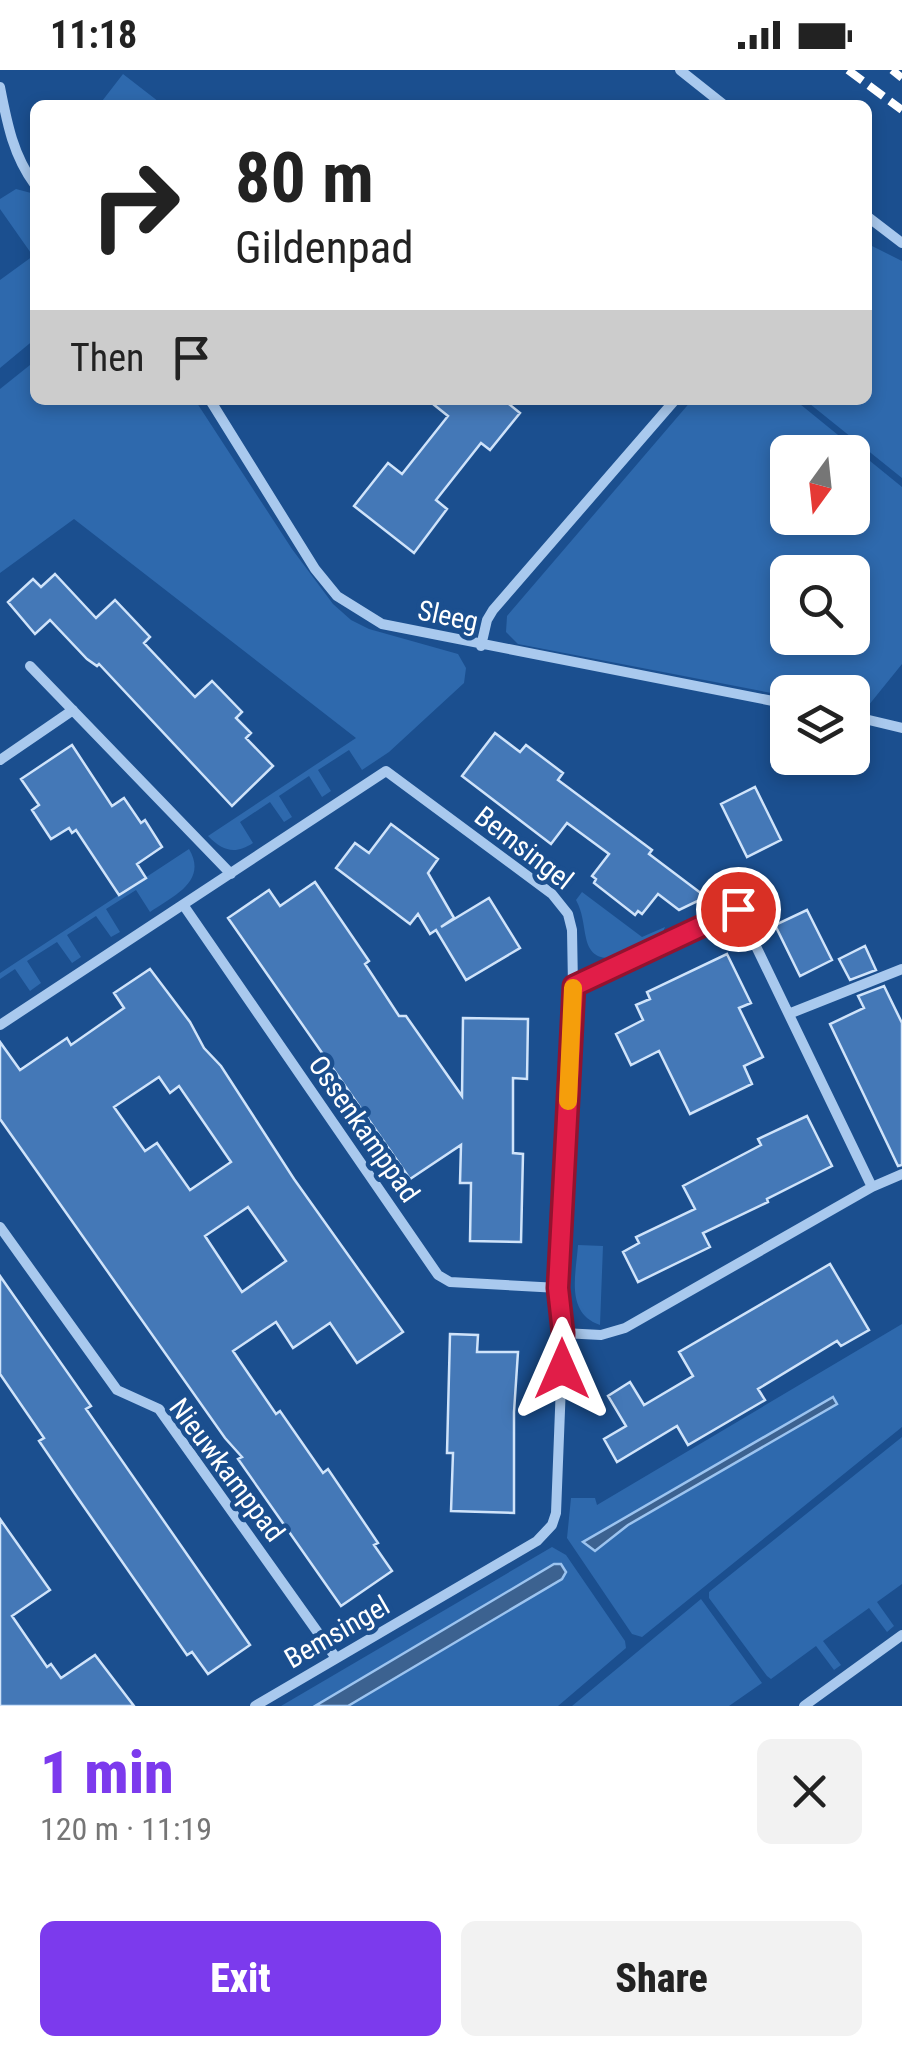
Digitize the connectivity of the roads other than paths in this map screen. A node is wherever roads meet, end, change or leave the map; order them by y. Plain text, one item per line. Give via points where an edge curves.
1 (680, 70) edge
2 (0, 88) edge
3 (718, 100) edge
4 (30, 178) edge
5 (872, 221) edge
6 (902, 244) edge
7 (213, 405) edge
8 (671, 405) edge
9 (481, 646) junction
10 (30, 666) dead end
11 (770, 701) edge
12 (73, 710) junction
13 (870, 720) edge
14 (902, 728) edge
15 (0, 760) edge
16 (231, 874) junction
17 (184, 906) junction
18 (902, 969) edge
19 (574, 986) junction
20 (790, 1013) junction
21 (0, 1025) edge
22 (902, 1174) edge
23 (872, 1186) junction
24 (0, 1227) edge
25 (558, 1288) junction
26 (563, 1333) junction
27 (902, 1635) edge
28 (336, 1658) junction
29 (255, 1706) edge
30 (804, 1706) edge

1 - 3 street
2 - 4 street via 8,130
5 - 6 street
7 - 9 street, Sleeg via 338,596 382,624
8 - 9 street via 493,610
9 - 11 street, Sleeg
10 - 12 street
12 - 15 street
12 - 16 street
13 - 14 street
16 - 17 street, Bemsingel
16 - 19 street, Bemsingel via 386,771 561,904 572,930
17 - 21 street, Bemsingel
17 - 25 street, Ossenkamppad via 438,1275 450,1282
18 - 20 street
19 - 20 street via 738,909
19 - 25 street, Bemsingel
20 - 23 street
22 - 23 street
23 - 26 street via 625,1328 601,1335
24 - 28 street, Nieuwkamppad via 116,1390 159,1409
25 - 26 street, Bemsingel
26 - 28 street, Bemsingel via 552,1526
27 - 30 street
28 - 29 street, Bemsingel

